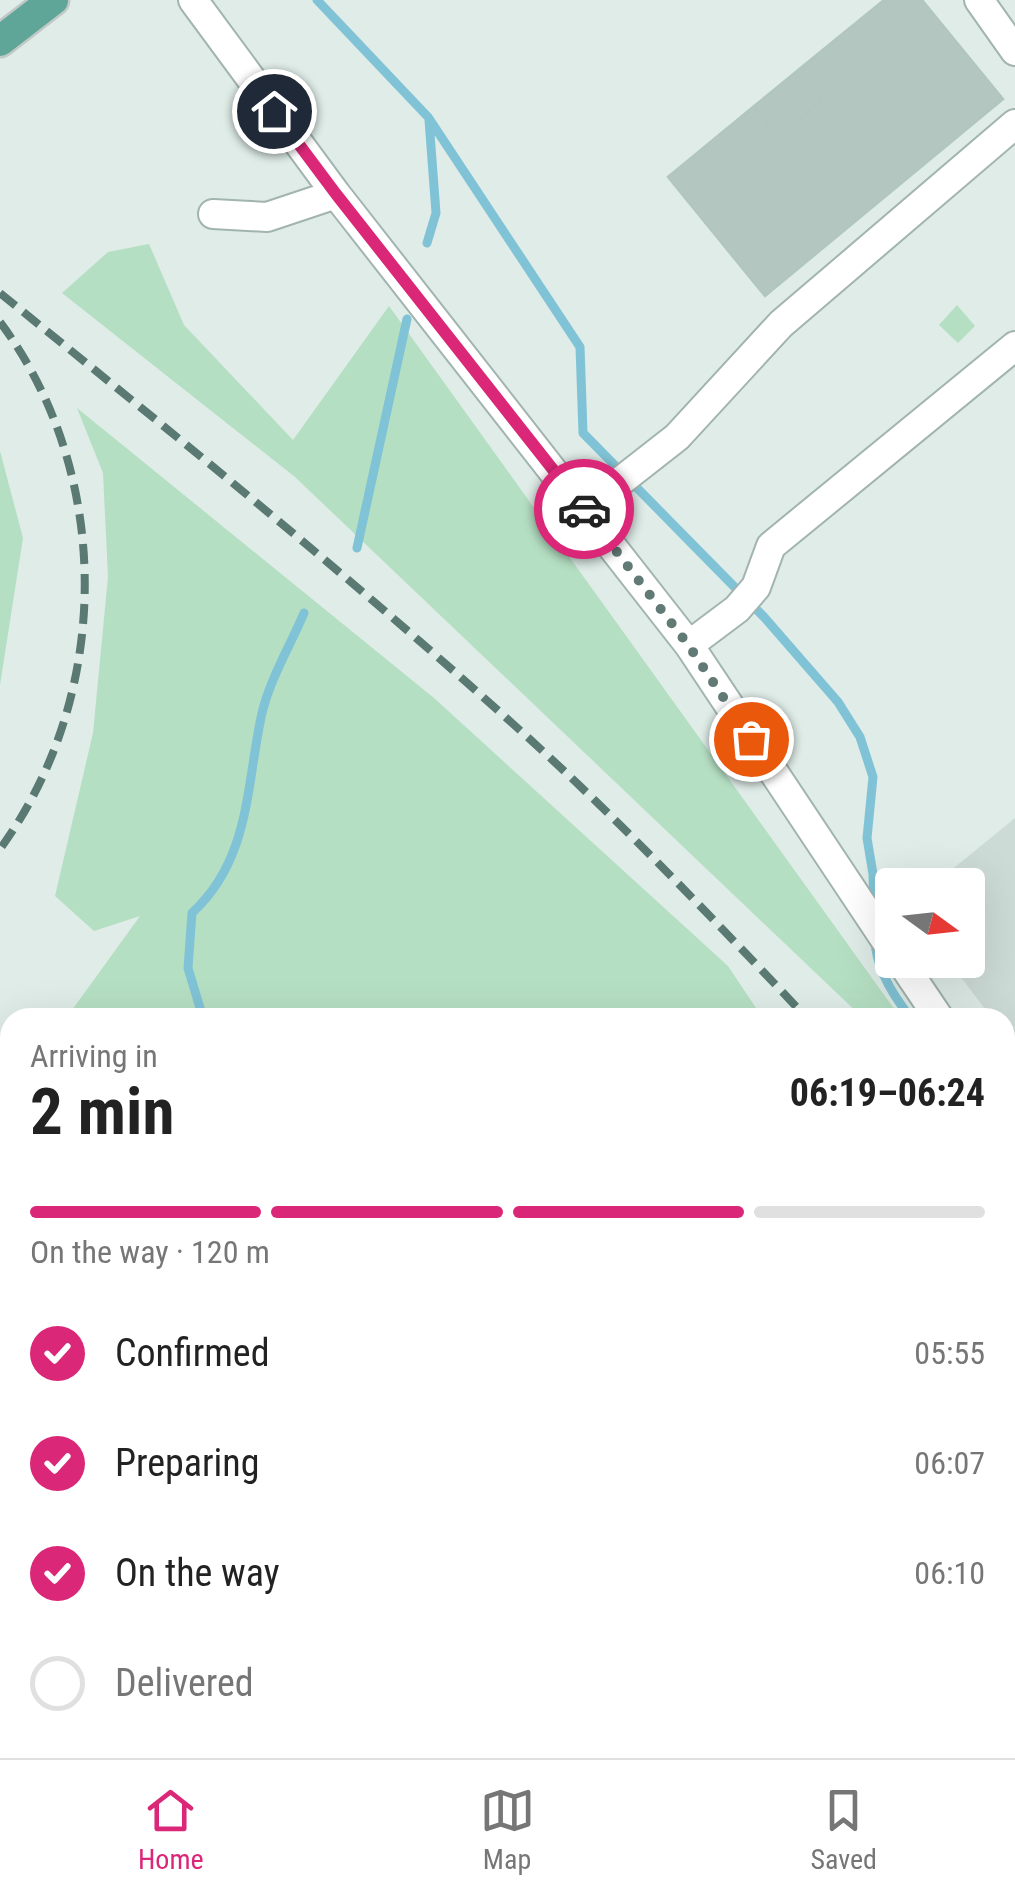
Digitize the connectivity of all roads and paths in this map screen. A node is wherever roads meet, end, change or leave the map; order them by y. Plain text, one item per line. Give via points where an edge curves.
1 (53, 0) edge
2 (193, 0) edge
3 (979, 0) edge
4 (0, 41) edge
5 (1015, 51) edge
6 (1015, 124) edge
7 (336, 194) junction
8 (213, 214) dead end
9 (1013, 352) edge
10 (584, 509) junction
11 (689, 646) junction
12 (875, 925) edge
13 (912, 978) edge
14 (932, 1008) edge

1 - 4 main road
2 - 7 street
3 - 5 street
6 - 10 street via 782,324 677,437
7 - 8 street via 267,217
7 - 10 street
9 - 11 street via 771,546 756,588
10 - 11 street
11 - 12 street
13 - 14 street

